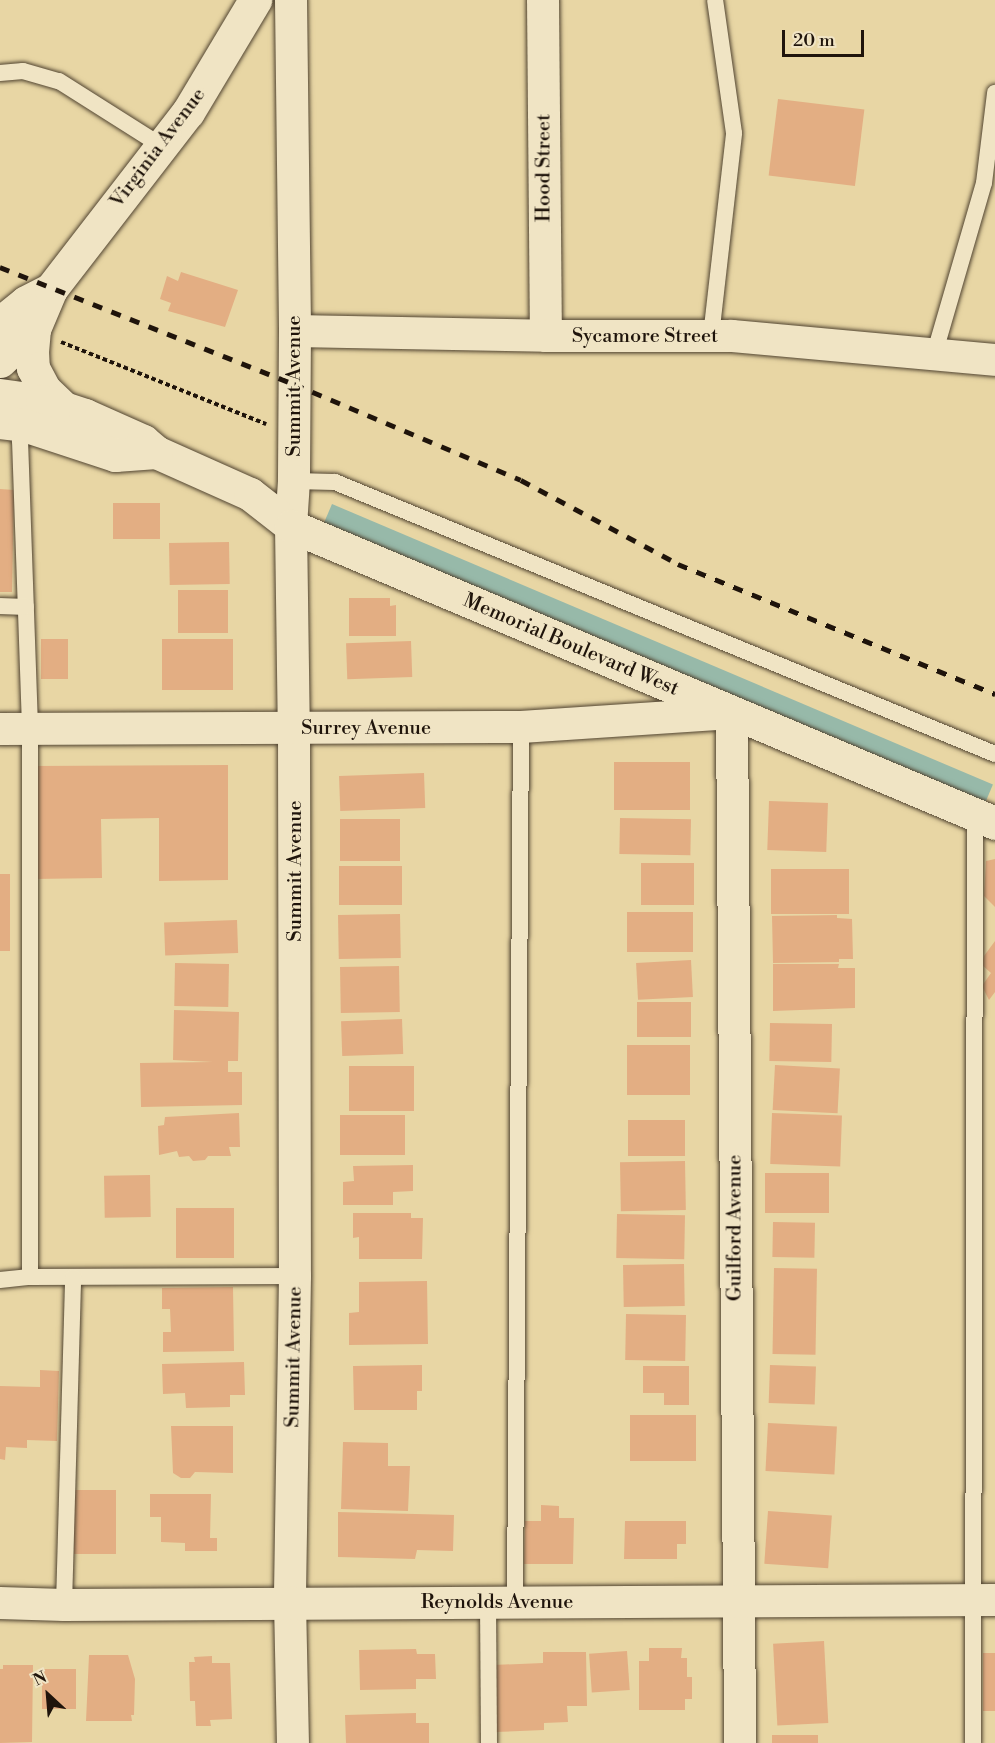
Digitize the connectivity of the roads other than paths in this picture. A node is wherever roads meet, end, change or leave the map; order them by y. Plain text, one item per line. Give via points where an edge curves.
1 (255, 0) edge
2 (291, 0) edge
3 (543, 0) edge
4 (715, 0) edge
5 (0, 73) edge
6 (995, 93) edge
7 (162, 146) junction
8 (51, 289) junction
9 (0, 323) edge
10 (295, 331) junction
11 (43, 334) junction
12 (546, 336) junction
13 (711, 336) junction
14 (934, 355) junction
15 (995, 360) edge
16 (0, 361) edge
17 (0, 395) edge
18 (64, 408) junction
19 (12, 424) edge
20 (156, 452) junction
21 (294, 481) junction
22 (291, 526) junction
23 (0, 606) edge
24 (26, 607) junction
25 (732, 713) junction
26 (521, 727) junction
27 (294, 729) junction
28 (15, 730) edge
29 (995, 754) edge
30 (985, 818) edge
31 (295, 1276) junction
32 (30, 1277) junction
33 (73, 1277) junction
34 (0, 1280) edge
35 (985, 1600) edge
36 (501, 1601) junction
37 (290, 1602) junction
38 (737, 1602) junction
39 (0, 1603) edge
40 (64, 1605) junction
41 (293, 1743) edge
42 (489, 1743) edge
43 (740, 1743) edge
44 (973, 1743) edge

1 - 7 street, Virginia Avenue via 226,53
2 - 10 street, Summit Avenue
3 - 12 street, Hood Street
4 - 13 lane via 734,133
5 - 7 lane via 23,71 59,81
6 - 14 lane via 984,183
7 - 8 street, Virginia Avenue
8 - 9 street, Virginia Avenue via 26,302
8 - 11 street, Virginia Avenue
10 - 12 street, Sycamore Street
10 - 21 street, Summit Avenue
11 - 16 street, Virginia Avenue
11 - 18 street via 32,351 33,368 44,389
12 - 13 street, Sycamore Street
13 - 14 street, Sycamore Street
14 - 15 street, Sycamore Street
17 - 18 street, Memorial Boulevard West
18 - 20 street, Memorial Boulevard West via 143,441
19 - 20 street, Memorial Boulevard West via 115,455
19 - 24 lane via 20,440
20 - 22 street, Memorial Boulevard West via 250,494
21 - 22 street, Summit Avenue
21 - 29 lane via 334,482
22 - 25 street, Memorial Boulevard West
22 - 27 street, Summit Avenue
23 - 24 lane
24 - 28 lane
25 - 26 street, Surrey Avenue
25 - 30 street, Memorial Boulevard West
25 - 38 street, Guilford Avenue
26 - 27 street, Surrey Avenue
26 - 36 lane
27 - 28 street, Surrey Avenue
27 - 31 street, Summit Avenue
28 - 32 lane
30 - 35 lane
31 - 33 lane
31 - 37 street, Summit Avenue
32 - 33 lane
32 - 34 lane
33 - 40 lane
35 - 38 street, Reynolds Avenue
35 - 44 lane
36 - 37 street, Reynolds Avenue
36 - 38 street, Reynolds Avenue
36 - 42 lane
37 - 40 street, Reynolds Avenue
37 - 41 street, Summit Avenue
38 - 43 street, Guilford Avenue
39 - 40 street, Reynolds Avenue

